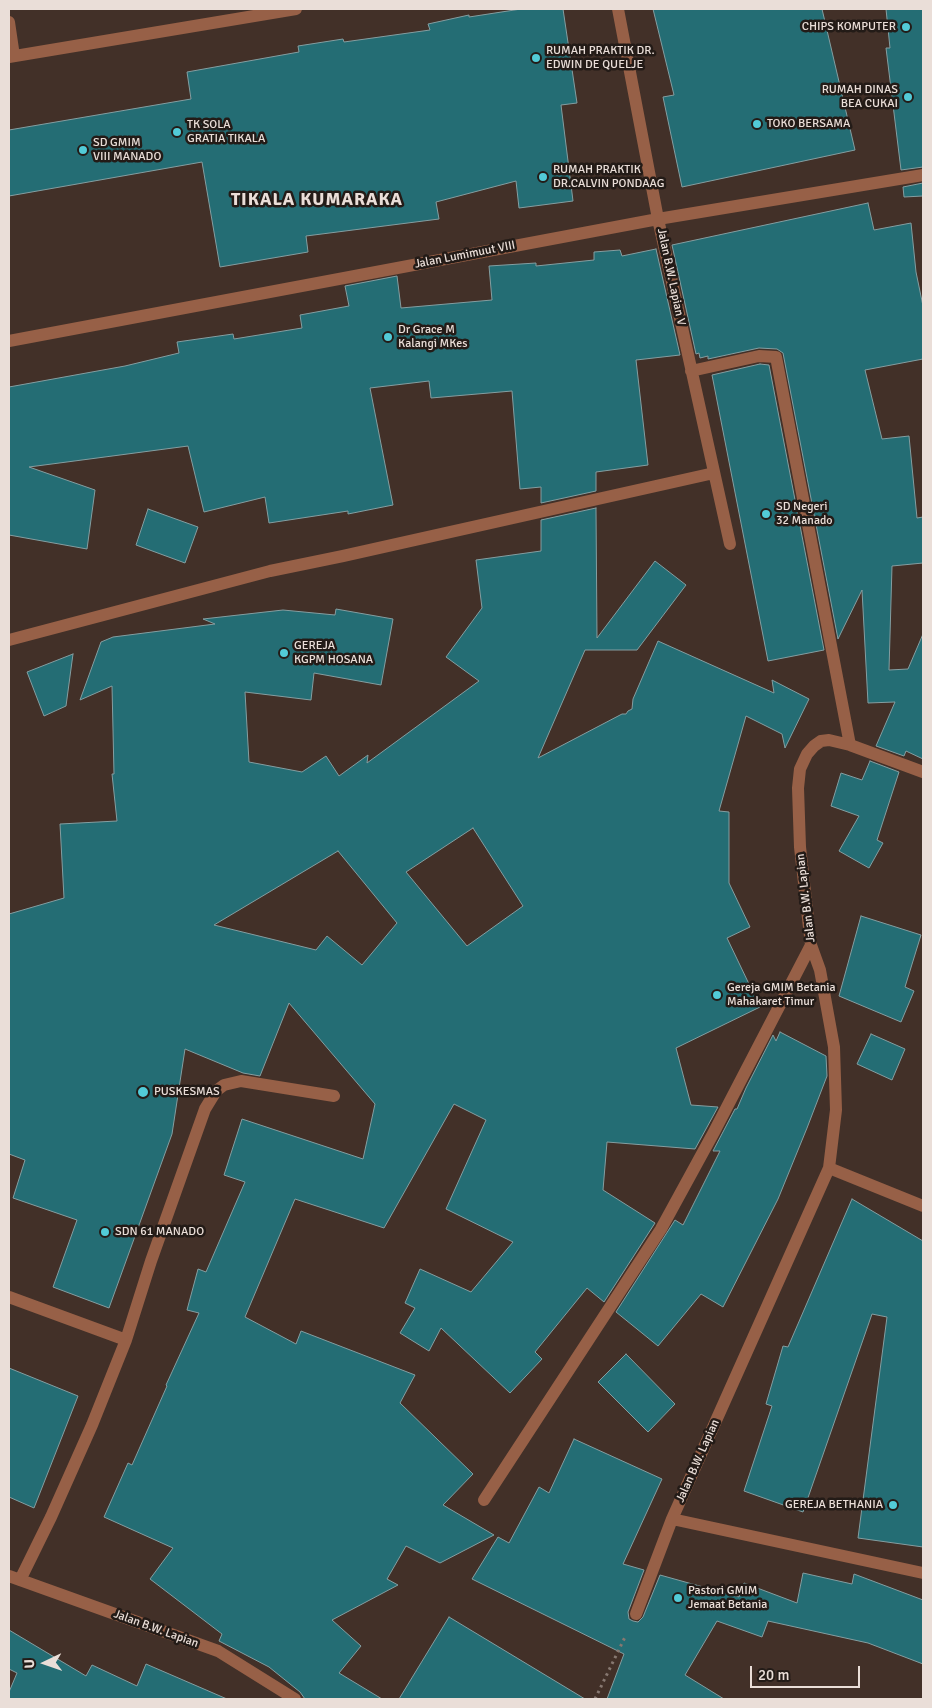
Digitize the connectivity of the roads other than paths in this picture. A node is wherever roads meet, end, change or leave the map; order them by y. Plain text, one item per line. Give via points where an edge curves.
1 (296, 9) edge
2 (618, 9) edge
3 (9, 22) edge
4 (11, 57) edge
5 (923, 175) edge
6 (658, 219) junction
7 (9, 341) edge
8 (692, 371) junction
9 (714, 473) junction
10 (730, 544) dead end
11 (9, 640) edge
12 (850, 745) junction
13 (923, 772) edge
14 (811, 945) junction
15 (334, 1096) dead end
16 (828, 1168) junction
17 (923, 1206) edge
18 (9, 1297) edge
19 (126, 1340) junction
20 (484, 1500) dead end
21 (672, 1519) junction
22 (923, 1574) edge
23 (14, 1578) edge
24 (636, 1614) road end
25 (295, 1699) edge

1 - 4 street
2 - 6 street, Jalan B.W. Lapian V
3 - 4 street
5 - 6 street, Jalan Lumimuut VIII
6 - 7 street, Jalan Lumimuut VIII
6 - 8 street, Jalan B.W. Lapian V
8 - 9 street, Jalan B.W. Lapian V
8 - 12 street via 759,356 776,357
9 - 10 street, Jalan B.W. Lapian V
9 - 11 street via 270,570
12 - 13 street, Jalan B.W. Lapian
12 - 14 street, Jalan B.W. Lapian via 821,741 807,754 800,769 800,847
14 - 16 street, Jalan B.W. Lapian via 820,970 834,1047 836,1110
14 - 20 street via 661,1229
15 - 19 street via 241,1082 224,1085 216,1091 205,1109
16 - 17 street
16 - 21 street, Jalan B.W. Lapian
18 - 19 street
19 - 23 street via 51,1517
21 - 22 street, Jalan B.W. Lapian
21 - 24 street
23 - 25 street, Jalan B.W. Lapian via 218,1651

